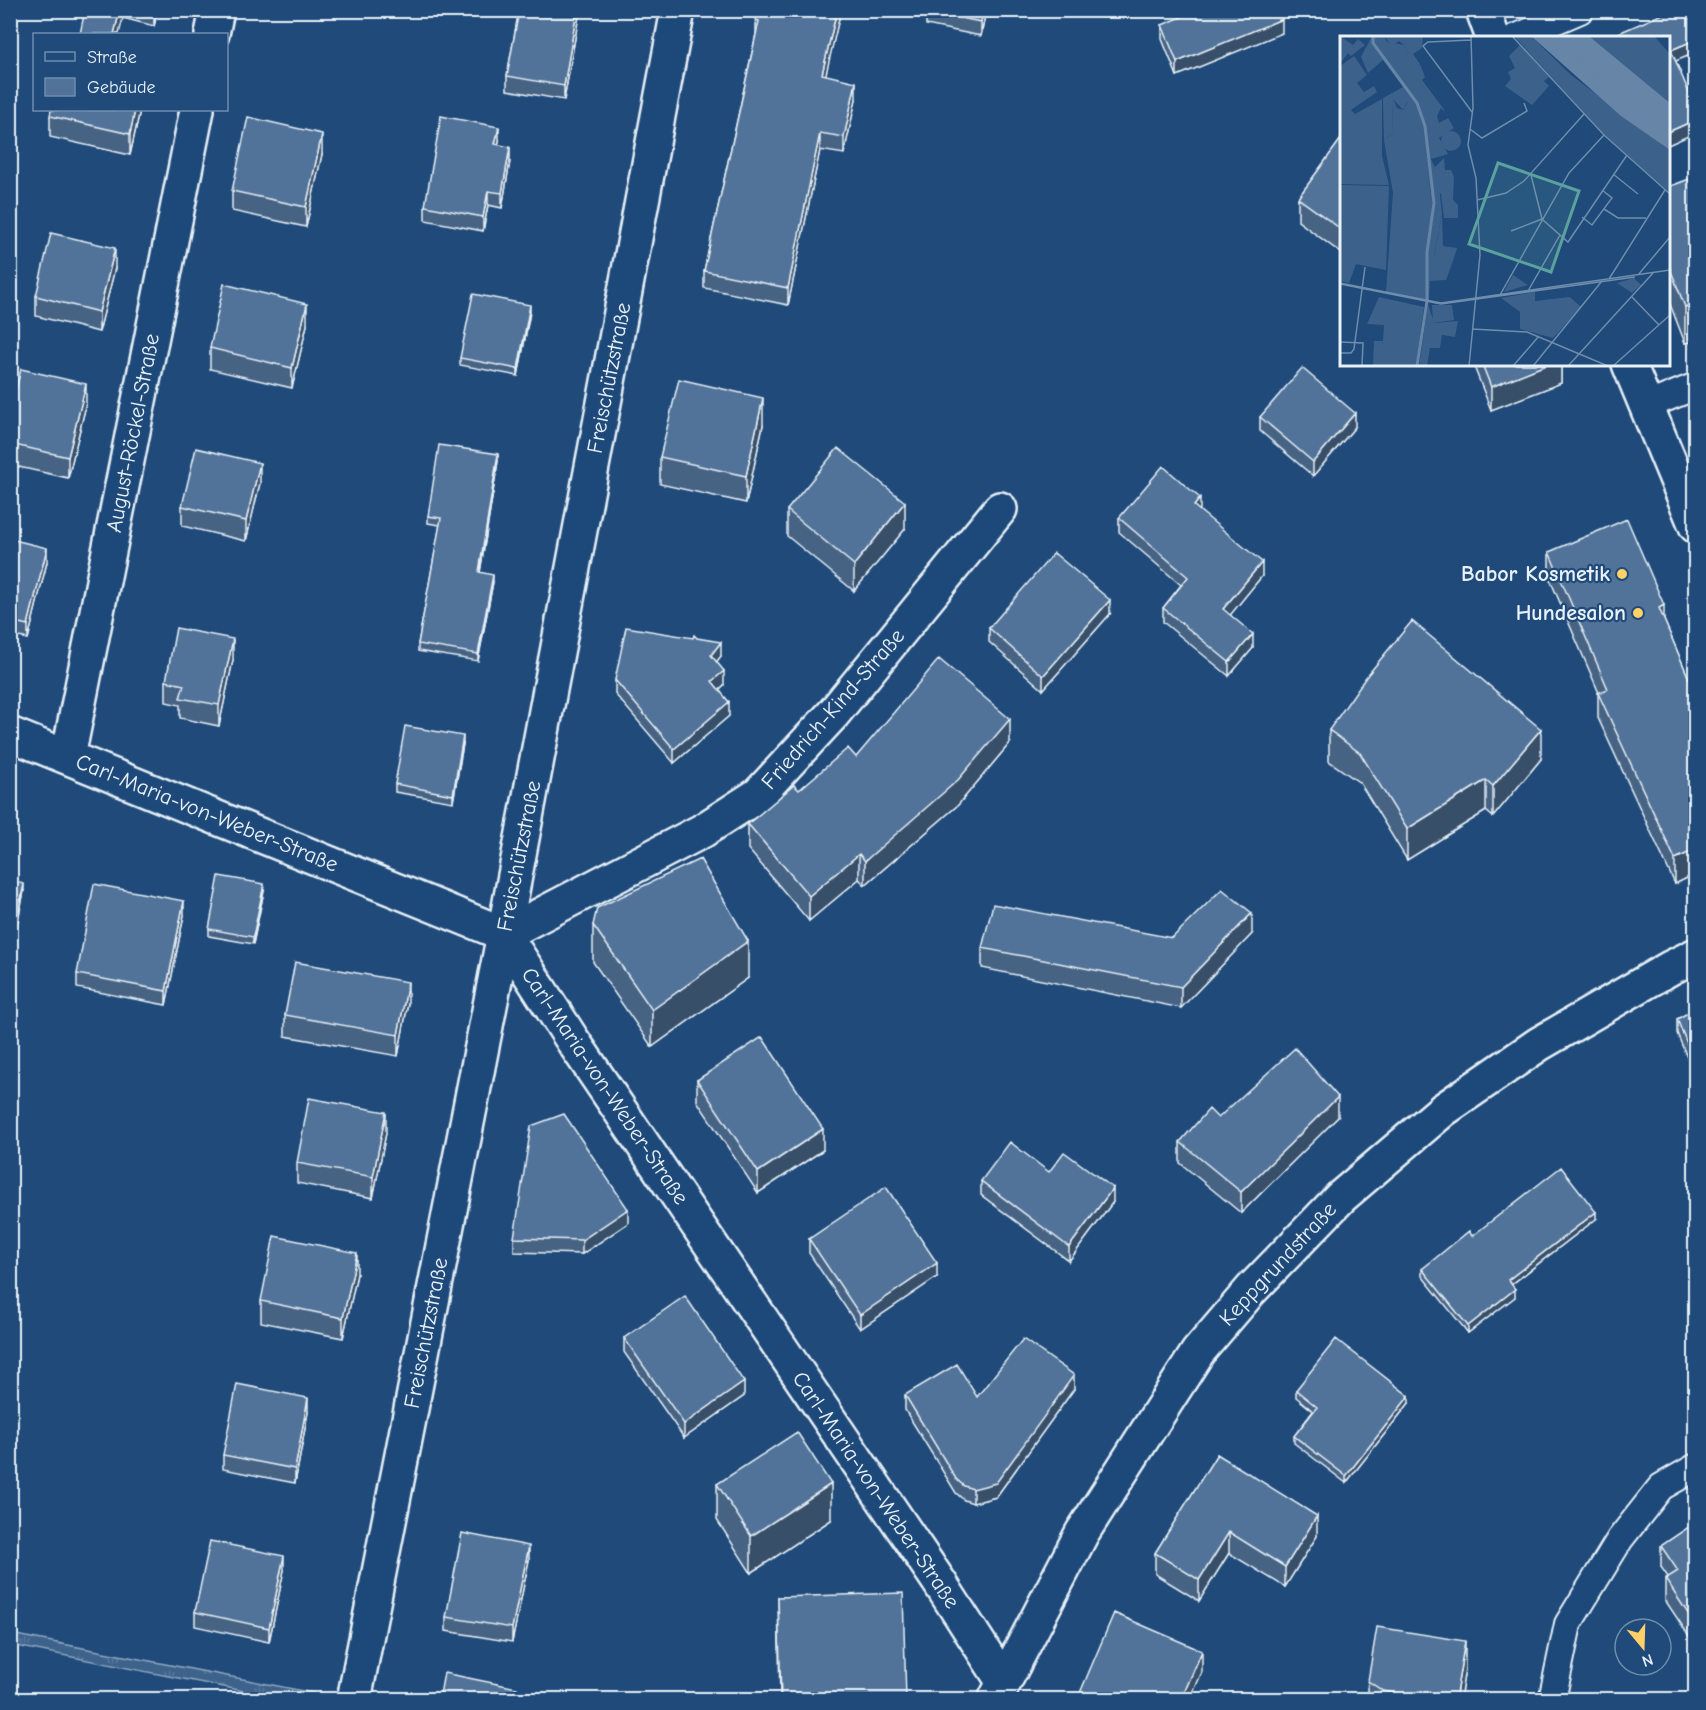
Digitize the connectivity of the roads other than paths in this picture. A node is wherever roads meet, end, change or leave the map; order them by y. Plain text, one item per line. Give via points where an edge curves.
1 (217, 10) edge
2 (678, 10) edge
3 (1483, 10) edge
4 (1580, 10) edge
5 (212, 33) edge
6 (1492, 36) edge
7 (1520, 36) edge
8 (197, 111) edge
9 (1630, 366) edge
10 (1695, 386) edge
11 (1646, 405) junction
12 (1000, 509) dead end
13 (1695, 526) edge
14 (10, 734) edge
15 (68, 757) junction
16 (504, 934) junction
17 (1695, 956) edge
18 (1695, 1467) edge
19 (999, 1690) edge
20 (354, 1700) edge
21 (1552, 1700) edge

1 - 5 street
2 - 16 street, Freischützstraße
3 - 6 street
4 - 7 lane
8 - 15 street, August-Röckel-Straße
9 - 11 street
10 - 11 lane
11 - 13 street
12 - 16 street, Friedrich-Kind-Straße via 833,714 758,795 702,831
14 - 15 street, Carl-Maria-von-Weber-Straße
15 - 16 street, Carl-Maria-von-Weber-Straße
16 - 19 street, Carl-Maria-von-Weber-Straße via 931,1570
16 - 20 street, Freischützstraße
17 - 19 street, Keppgrundstraße via 1539,1044 1443,1110 1341,1197 1251,1290 1198,1352 1083,1533
18 - 21 lane via 1660,1487 1620,1539 1568,1624

